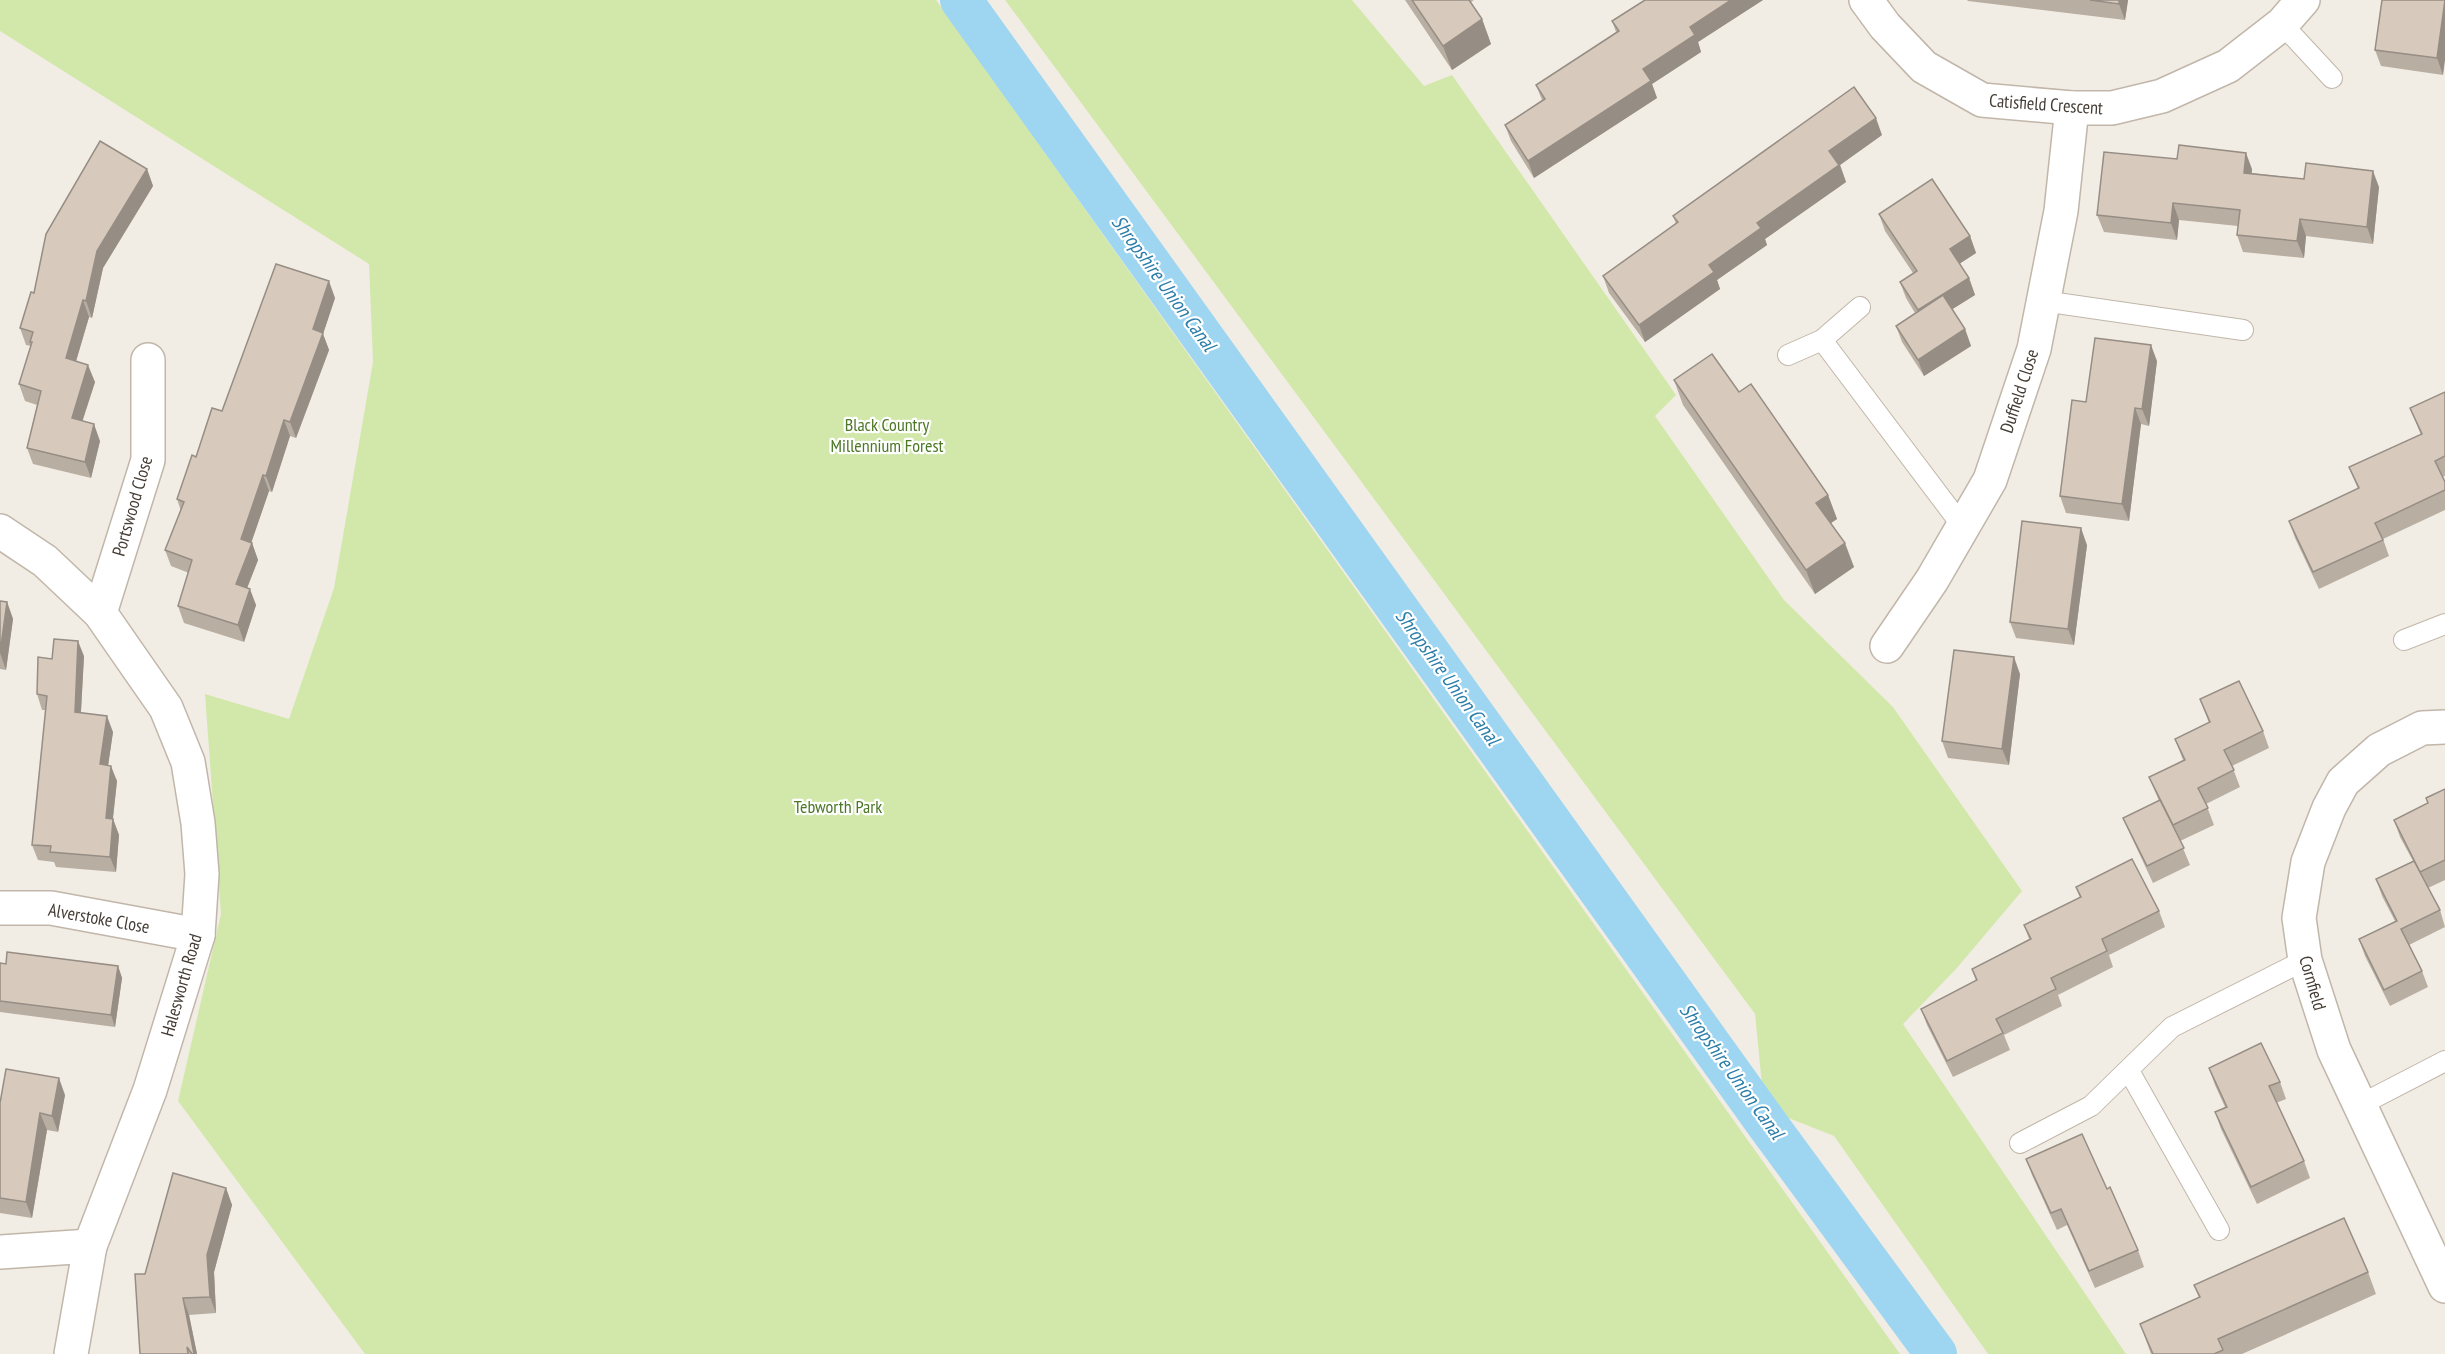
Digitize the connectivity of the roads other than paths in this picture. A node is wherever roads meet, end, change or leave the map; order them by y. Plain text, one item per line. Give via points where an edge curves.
1 (1866, 0) edge
2 (2303, 0) edge
3 (2282, 24) junction
4 (2332, 78) dead end
5 (2072, 108) junction
6 (2043, 301) junction
7 (1860, 307) dead end
8 (2243, 330) dead end
9 (1822, 340) junction
10 (1788, 355) dead end
11 (148, 360) dead end
12 (1963, 527) junction
13 (0, 531) edge
14 (100, 613) junction
15 (2445, 624) edge
16 (2403, 640) dead end
17 (1887, 646) dead end
18 (2445, 727) edge
19 (0, 908) edge
20 (198, 935) junction
21 (2305, 960) junction
22 (2445, 1061) edge
23 (2129, 1071) junction
24 (2360, 1105) junction
25 (2020, 1143) dead end
26 (2219, 1230) dead end
27 (90, 1246) junction
28 (0, 1252) edge
29 (2445, 1286) edge
30 (71, 1354) edge

1 - 5 street, Catisfield Crescent via 1924,67 1982,100
2 - 3 street, Catisfield Crescent
3 - 4 lane
3 - 5 street, Catisfield Crescent via 2228,66 2162,96 2112,108
5 - 6 street, Duffield Close via 2061,211
6 - 8 lane
6 - 12 street, Duffield Close via 2034,349 1990,480
7 - 9 lane
9 - 10 lane
9 - 12 lane
11 - 14 street, Portswood Close via 148,460
12 - 17 street, Duffield Close
13 - 14 street, Halesworth Road via 45,561
14 - 20 street, Halesworth Road via 166,708 188,762 202,874
15 - 16 lane
18 - 21 street, Cornfield via 2422,728 2379,750 2343,782 2308,862 2299,918
19 - 20 street, Alverstoke Close via 51,908
20 - 27 street, Halesworth Road via 150,1090
21 - 23 lane via 2172,1027
21 - 24 street, Cornfield via 2334,1050
22 - 24 lane
23 - 25 lane via 2091,1106
23 - 26 lane
24 - 29 street, Cornfield
27 - 28 street
27 - 30 street, Halesworth Road

